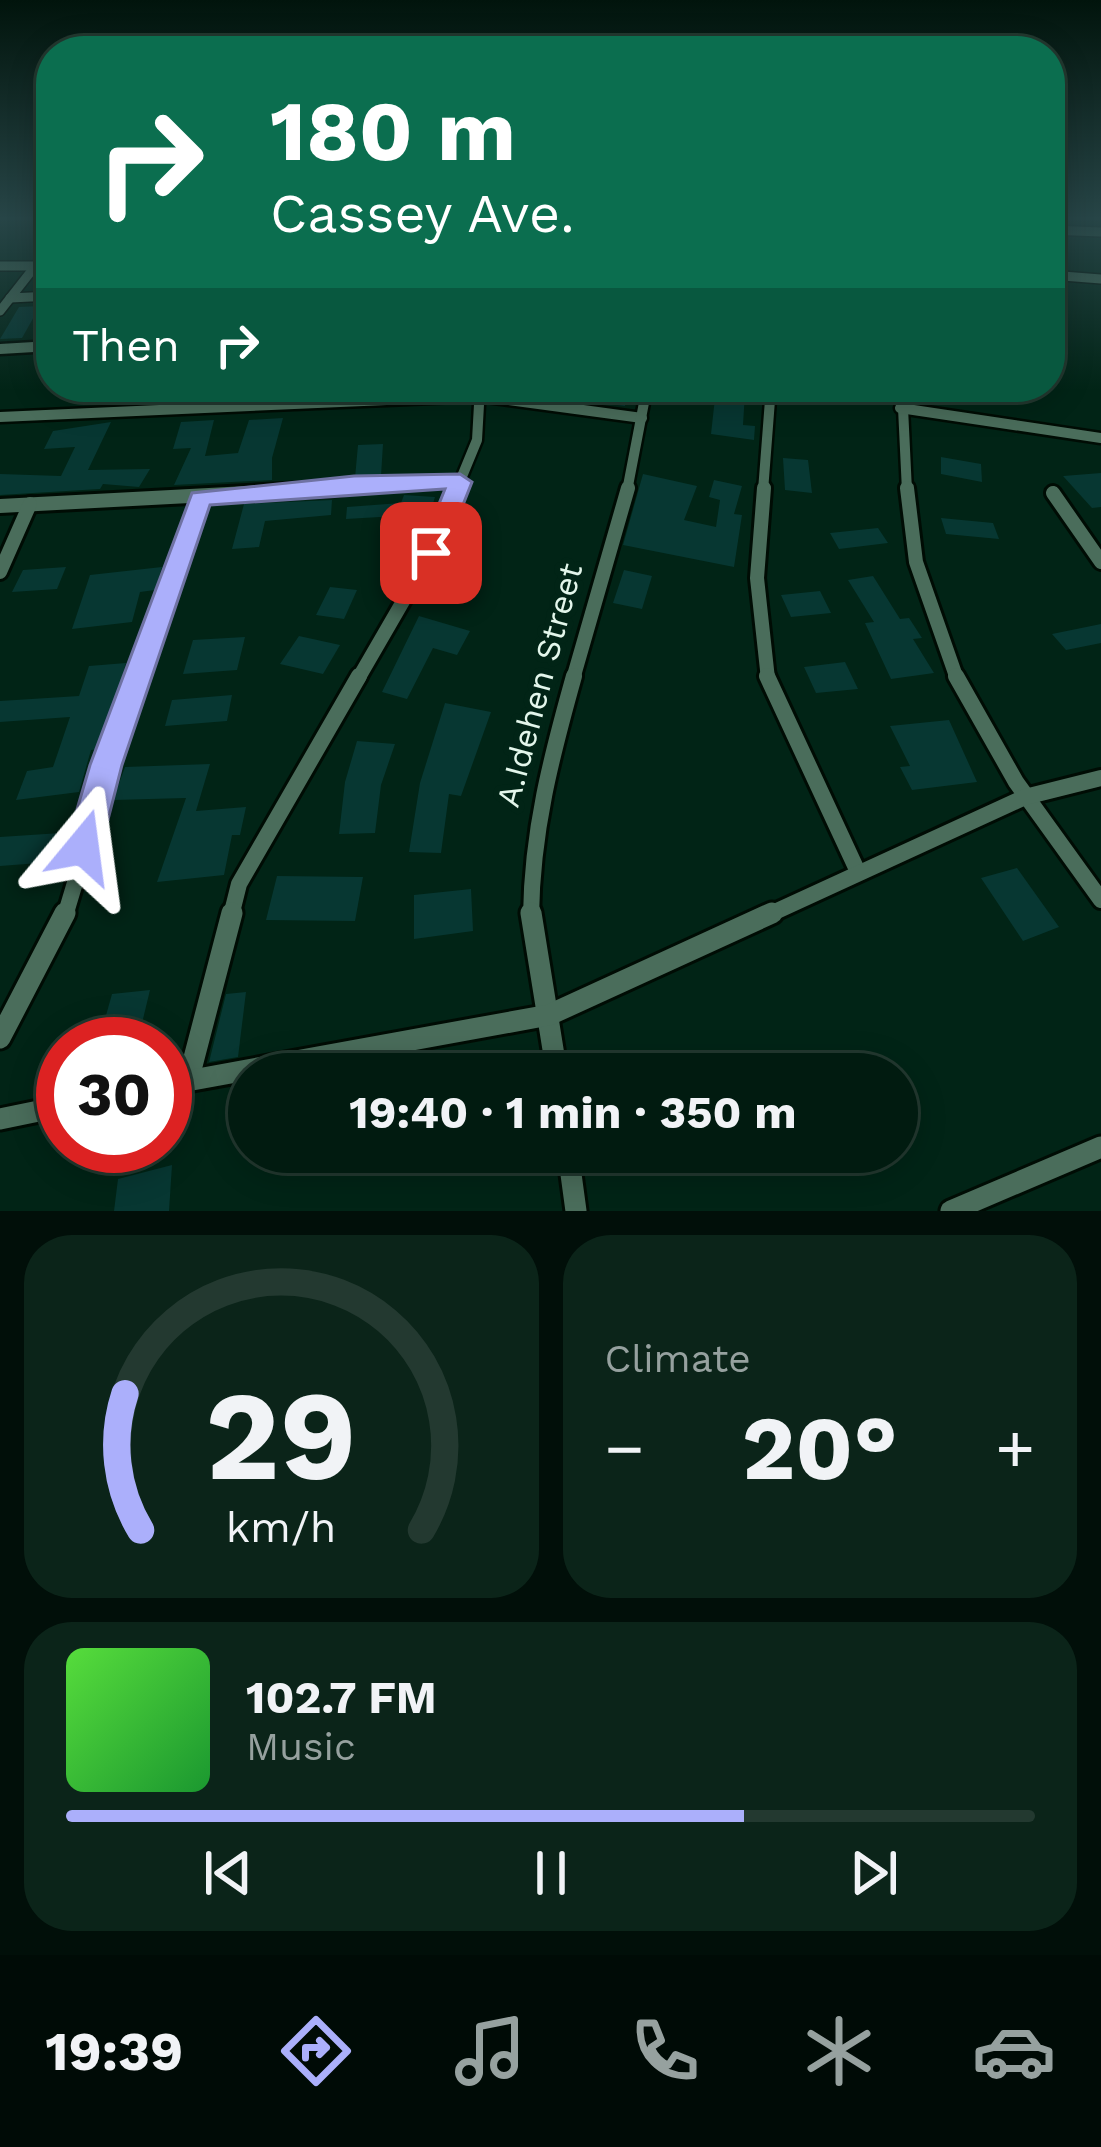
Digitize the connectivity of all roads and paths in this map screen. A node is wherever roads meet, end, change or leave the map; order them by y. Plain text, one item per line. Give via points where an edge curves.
1 (27, 277) edge
2 (1069, 277) edge
3 (1101, 279) edge
4 (36, 297) edge
5 (10, 298) junction
6 (0, 311) edge
7 (36, 347) edge
8 (0, 349) edge
9 (276, 402) edge
10 (479, 402) edge
11 (545, 402) edge
12 (645, 402) edge
13 (770, 402) edge
14 (901, 402) edge
15 (900, 408) junction
16 (0, 417) edge
17 (642, 418) junction
18 (1101, 438) edge
19 (460, 482) junction
20 (1054, 494) dead end
21 (200, 498) junction
22 (30, 504) junction
23 (0, 506) edge
24 (1101, 562) edge
25 (0, 572) edge
26 (1101, 778) edge
27 (1024, 797) junction
28 (858, 872) junction
29 (1101, 900) edge
30 (549, 1015) junction
31 (0, 1038) edge
32 (554, 1053) edge
33 (192, 1065) edge
34 (192, 1080) edge
35 (36, 1112) edge
36 (0, 1119) edge
37 (1101, 1147) edge
38 (571, 1173) edge
39 (577, 1211) edge
40 (951, 1211) edge

1 - 5 street
2 - 3 street
4 - 5 street
5 - 6 street
7 - 8 street
9 - 16 street
10 - 19 street via 477,440
11 - 17 street
12 - 17 street, A.Idehen Street
13 - 28 street via 757,578 768,682
14 - 15 street
15 - 18 street
15 - 27 street via 916,562 956,686
17 - 30 street, A.Idehen Street via 538,811 528,888
19 - 21 street
19 - 33 street via 431,553 238,884
20 - 24 street
21 - 22 street
21 - 31 street via 106,765 61,929
22 - 23 street
22 - 25 street
26 - 27 street
27 - 28 street
27 - 29 street
28 - 30 street
30 - 32 street, A.Idehen Street
30 - 34 street
35 - 36 street
37 - 40 street
38 - 39 street

